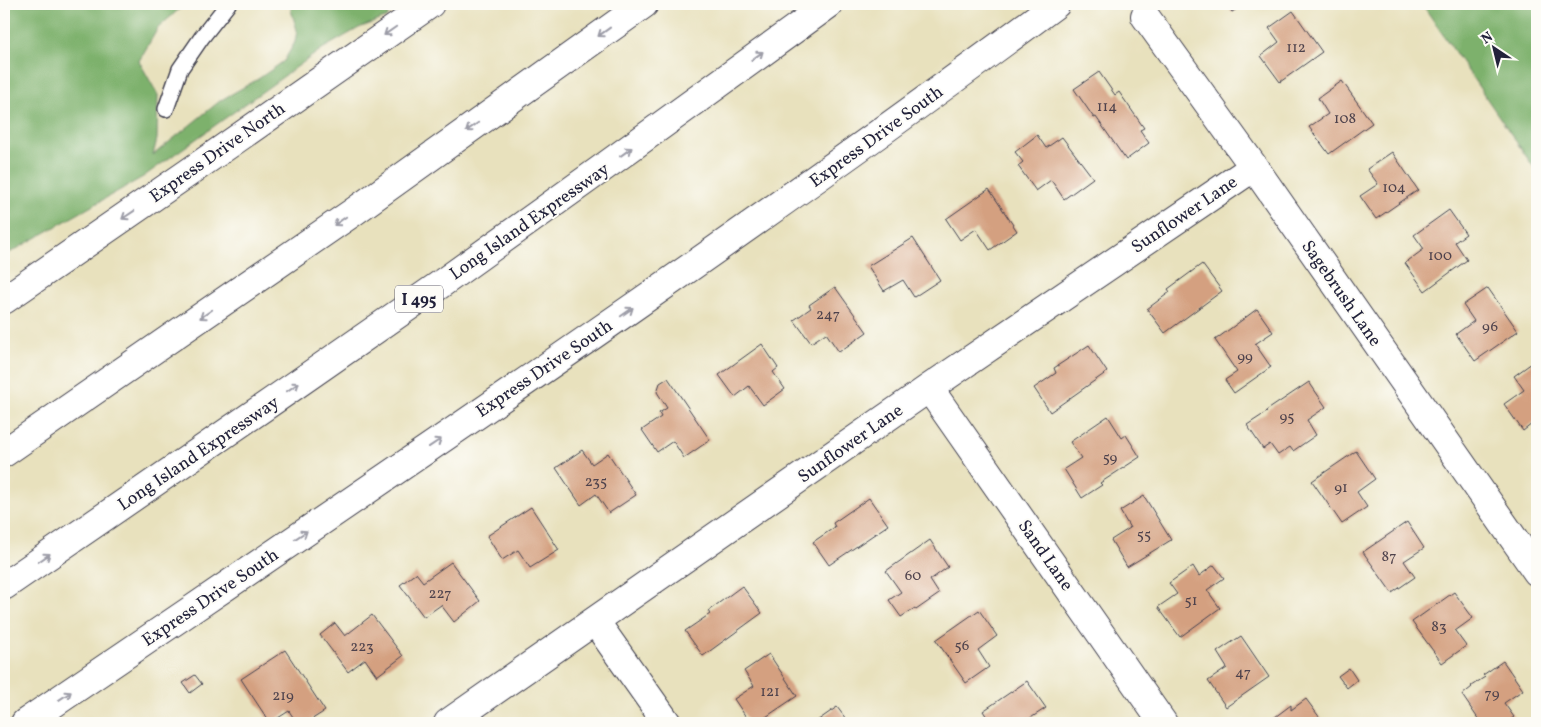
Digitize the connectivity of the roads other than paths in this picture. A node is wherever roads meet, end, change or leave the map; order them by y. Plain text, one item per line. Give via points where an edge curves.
1 (228, 4) edge
2 (430, 4) edge
3 (644, 4) edge
4 (829, 4) edge
5 (1056, 4) edge
6 (1145, 16) dead end
7 (166, 109) dead end
8 (1254, 167) junction
9 (4, 300) edge
10 (928, 388) junction
11 (4, 454) edge
12 (1537, 572) edge
13 (4, 586) edge
14 (595, 621) junction
15 (25, 723) edge
16 (448, 723) edge
17 (667, 723) edge
18 (1163, 723) edge

1 - 7 lane via 180,69
2 -> 9 main road, Express Drive North
3 -> 11 main road via 336,224
13 -> 4 main road, Long Island Expressway / I 495 via 446,281
15 -> 5 main road, Express Drive South via 608,325
6 - 8 main road, Sagebrush Lane
8 - 10 main road, Sunflower Lane
8 - 12 main road, Sagebrush Lane
10 - 14 main road, Sunflower Lane
10 - 18 main road, Sand Lane
14 - 16 main road, Sunflower Lane
14 - 17 main road

